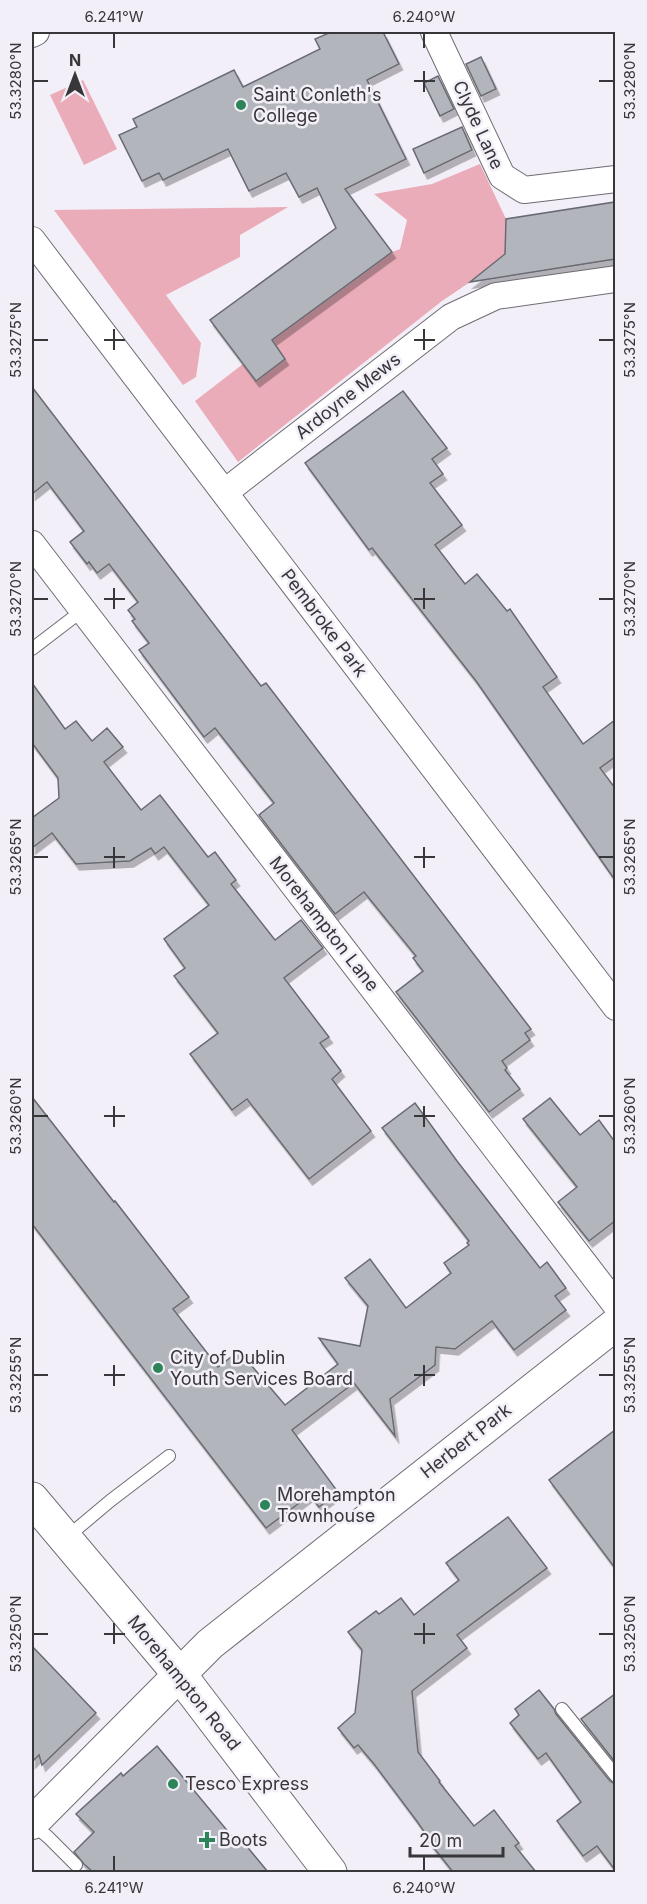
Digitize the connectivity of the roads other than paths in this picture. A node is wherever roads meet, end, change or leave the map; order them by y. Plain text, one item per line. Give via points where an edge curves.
1 (36, 32) edge
2 (434, 32) edge
3 (32, 34) edge
4 (615, 179) edge
5 (32, 240) edge
6 (615, 279) edge
7 (225, 492) junction
8 (32, 544) edge
9 (82, 610) junction
10 (32, 649) edge
11 (615, 1007) edge
12 (613, 1326) edge
13 (169, 1456) dead end
14 (32, 1498) edge
15 (66, 1539) junction
16 (180, 1675) junction
17 (562, 1709) dead end
18 (615, 1776) edge
19 (32, 1823) edge
20 (76, 1865) dead end
21 (330, 1872) edge

1 - 3 street
2 - 4 street, Clyde Lane via 502,176 524,190
5 - 7 street, Pembroke Park
6 - 7 street, Ardoyne Mews via 496,296 451,317
7 - 11 street, Pembroke Park
8 - 9 street, Morehampton Lane
9 - 10 lane
9 - 12 street, Morehampton Lane
12 - 16 street, Herbert Park via 241,1618
13 - 15 lane
14 - 15 main road, Morehampton Road
15 - 16 main road, Morehampton Road
16 - 19 street, Herbert Park
16 - 21 main road, Morehampton Road
17 - 18 lane
19 - 20 lane

